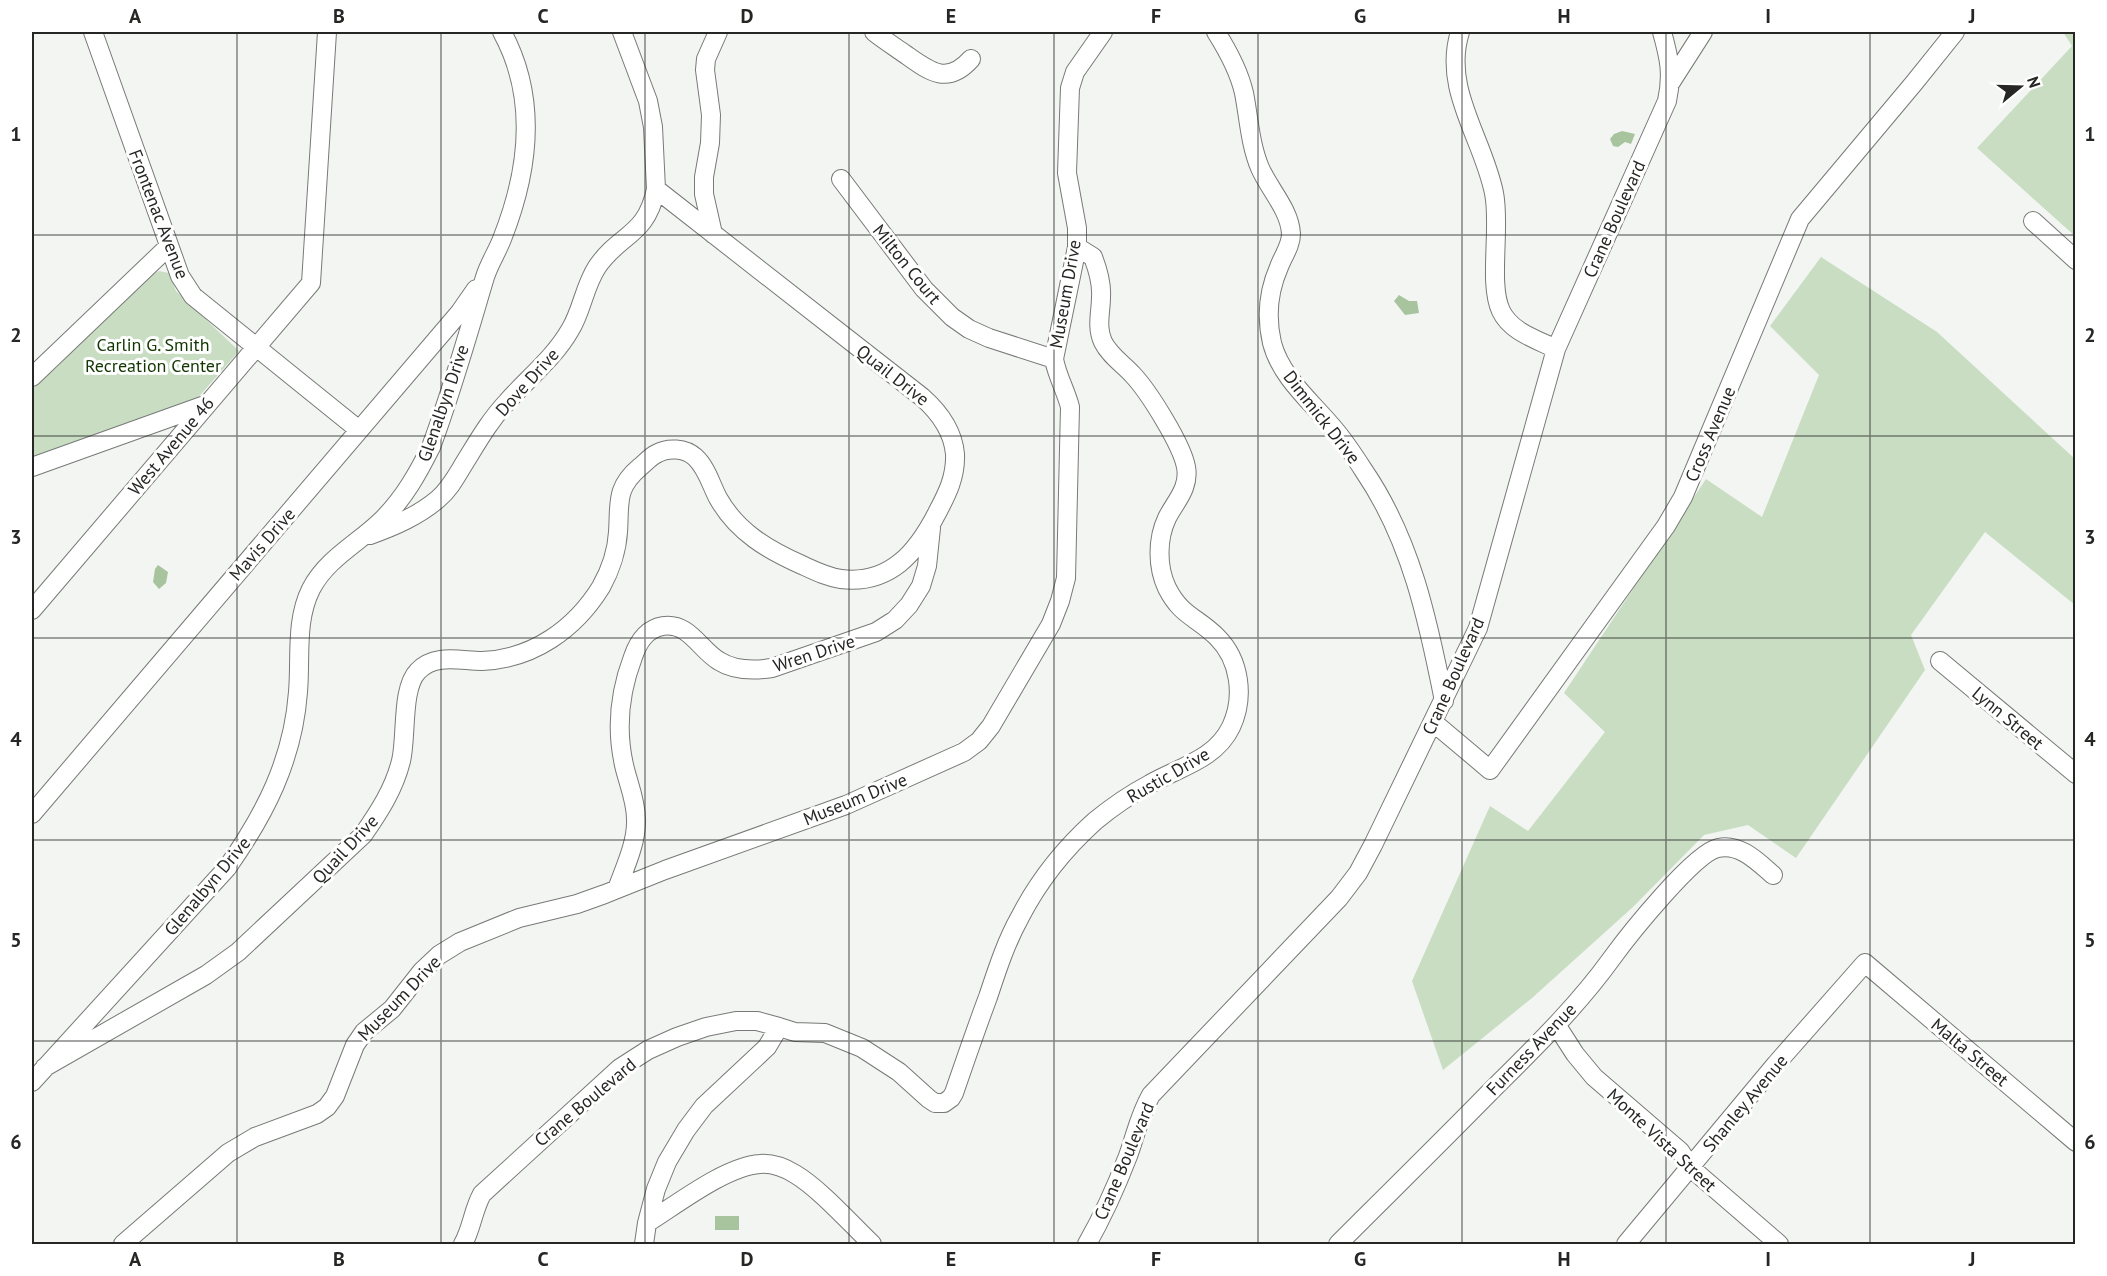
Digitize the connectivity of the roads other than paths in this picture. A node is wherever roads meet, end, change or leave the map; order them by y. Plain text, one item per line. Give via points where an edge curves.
1 (93, 32) edge
2 (327, 32) edge
3 (502, 32) edge
4 (622, 32) edge
5 (718, 32) edge
6 (874, 32) edge
7 (1103, 32) edge
8 (1216, 32) edge
9 (1460, 32) edge
10 (1662, 32) edge
11 (1703, 32) edge
12 (1955, 32) edge
13 (971, 59) dead end
14 (1671, 82) junction
15 (840, 179) dead end
16 (656, 189) junction
17 (2033, 222) dead end
18 (713, 234) junction
19 (169, 246) junction
20 (1077, 247) junction
21 (2076, 260) edge
22 (488, 269) junction
23 (257, 346) junction
24 (1556, 349) junction
25 (1054, 360) junction
26 (32, 376) edge
27 (208, 404) junction
28 (359, 430) junction
29 (32, 468) edge
30 (935, 518) junction
31 (360, 538) junction
32 (32, 610) edge
33 (1940, 661) dead end
34 (1444, 701) junction
35 (1433, 722) junction
36 (2076, 774) edge
37 (32, 814) edge
38 (1773, 875) dead end
39 (618, 889) junction
40 (1865, 963) joint
41 (1557, 1026) junction
42 (779, 1027) junction
43 (45, 1067) junction
44 (32, 1082) edge
45 (2076, 1142) edge
46 (1691, 1168) junction
47 (647, 1223) junction
48 (123, 1245) edge
49 (463, 1245) edge
50 (644, 1245) edge
51 (872, 1245) edge
52 (1087, 1245) edge
53 (1338, 1245) edge
54 (1626, 1245) edge
55 (1779, 1245) edge

1 - 19 street, Frontenac Avenue
2 - 23 street, West Avenue 46 via 311,283
3 - 22 street, Glenalbyn Drive via 521,78 526,138 512,209
4 - 16 street via 648,101
5 - 18 street via 705,70 711,115 704,194
6 - 13 street via 930,71 942,75 964,67
7 - 20 street, Museum Drive via 1075,72 1070,88 1067,173
8 - 34 street, Dimmick Drive via 1239,74 1251,142 1290,227 1289,247 1273,280 1269,300 1272,344 1290,379 1365,472 1404,545 1429,624
9 - 24 street via 1456,84 1495,196 1496,297 1501,311 1520,332
10 - 14 street, Crane Boulevard
11 - 14 street
12 - 35 street, Cross Avenue via 1800,219 1683,497 1490,770
14 - 24 street, Crane Boulevard via 1667,101
15 - 25 street, Milton Court via 924,289 952,317 988,338
16 - 18 street, Quail Drive
16 - 31 street, Dove Drive via 646,219 598,266 572,328 558,350 487,427 440,498 396,525
17 - 21 street
18 - 30 street, Quail Drive via 933,407 947,428 955,453 950,488
19 - 23 street, Frontenac Avenue via 180,276 193,296
19 - 26 street
20 - 25 street, Museum Drive
20 - 42 street, Rustic Drive via 1093,257 1100,275 1098,324 1104,343 1149,395 1182,453 1185,486 1163,527 1161,570 1177,604 1216,636 1231,657 1239,687 1235,717 1226,736 1211,752 1115,806 1080,835 1047,874 1001,959 954,1093 944,1103 935,1103 899,1072 858,1046 825,1033
22 - 28 street, Mavis Drive via 460,312
22 - 31 street, Glenalbyn Drive via 431,447 401,498
23 - 27 street, West Avenue 46
23 - 28 street, Frontenac Avenue
24 - 34 street, Crane Boulevard via 1478,628
25 - 39 street, Museum Drive via 1070,407 1066,578 1051,624 979,741 964,752 846,805
27 - 29 street
27 - 32 street, West Avenue 46
28 - 37 street, Mavis Drive
30 - 39 street, Wren Drive via 921,586 895,620 876,632 754,671 719,662 687,631 675,626 664,626 643,636 626,675 621,704 620,734 636,819 635,836
30 - 43 street, Quail Drive via 901,564 863,579 824,575 780,555 747,534 719,499 703,465 694,456 682,450 655,454 623,485 613,559 600,589 575,622 554,639 508,657 484,661 441,659 417,671 406,693 401,762 379,813 363,835 238,952 206,975
31 - 43 street, Glenalbyn Drive via 323,570 304,607 292,733 282,771 249,836 227,868
33 - 36 street, Lynn Street
34 - 35 street, Crane Boulevard
35 - 52 street, Crane Boulevard via 1358,873 1339,898 1150,1095 1114,1191
38 - 41 street, Furness Avenue via 1734,847 1717,848 1700,858 1644,916
39 - 48 street, Museum Drive via 519,918 460,942 440,955 392,1009 364,1032 327,1107 255,1137 228,1154
40 - 45 street, Malta Street
40 - 46 street, Shanley Avenue
41 - 46 street, Monte Vista Street via 1594,1077 1680,1151
41 - 53 street, Furness Avenue
42 - 47 street via 767,1047 704,1106 686,1130 667,1162
42 - 49 street, Crane Boulevard via 736,1021 706,1027 648,1050 620,1068 482,1194
43 - 44 street, Glenalbyn Drive
46 - 54 street, Shanley Avenue
46 - 55 street, Monte Vista Street
47 - 50 street
47 - 51 street via 720,1177 760,1164 777,1166 800,1178

